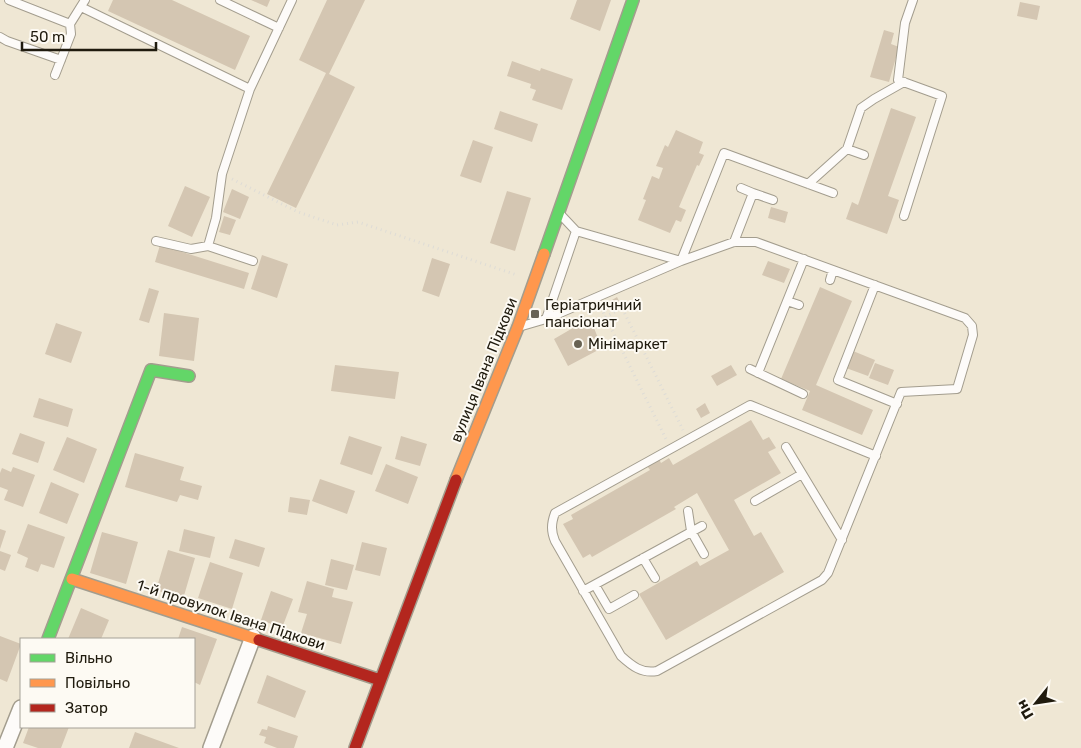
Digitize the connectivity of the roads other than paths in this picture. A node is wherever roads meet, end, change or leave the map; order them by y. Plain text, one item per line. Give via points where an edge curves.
1 (8, 0) edge
2 (220, 0) edge
3 (292, 0) edge
4 (632, 0) edge
5 (913, 0) edge
6 (83, 4) edge
7 (70, 24) junction
8 (279, 28) junction
9 (0, 37) edge
10 (61, 60) junction
11 (55, 74) dead end
12 (904, 82) junction
13 (250, 89) junction
14 (848, 149) junction
15 (864, 155) dead end
16 (808, 184) junction
17 (741, 188) dead end
18 (753, 193) junction
19 (832, 193) dead end
20 (773, 200) dead end
21 (559, 212) junction
22 (904, 216) dead end
23 (576, 231) junction
24 (156, 241) dead end
25 (734, 242) junction
26 (208, 246) junction
27 (804, 259) junction
28 (253, 261) dead end
29 (681, 261) junction
30 (833, 270) junction
31 (830, 280) dead end
32 (875, 285) junction
33 (787, 301) junction
34 (799, 304) dead end
35 (546, 319) junction
36 (518, 327) junction
37 (750, 369) dead end
38 (758, 373) junction
39 (189, 376) dead end
40 (802, 394) dead end
41 (897, 404) junction
42 (786, 447) dead end
43 (876, 456) junction
44 (802, 474) junction
45 (755, 501) dead end
46 (688, 511) dead end
47 (702, 526) dead end
48 (691, 531) junction
49 (842, 540) junction
50 (704, 554) dead end
51 (643, 558) junction
52 (655, 578) dead end
53 (72, 580) junction
54 (595, 585) junction
55 (583, 591) junction
56 (634, 595) dead end
57 (253, 637) junction
58 (48, 638) edge
59 (380, 680) junction
60 (20, 710) edge
61 (5, 748) edge
62 (211, 748) edge
63 (355, 748) edge

1 - 7 lane
2 - 8 lane
3 - 8 lane
4 - 21 street, вулиця Івана Підкови
5 - 12 lane via 905,23 898,80
6 - 7 lane
6 - 13 lane
7 - 10 lane via 71,34
8 - 13 lane
9 - 10 lane
10 - 11 lane
12 - 14 lane via 861,108
12 - 22 lane via 942,96
13 - 26 lane via 222,174 216,218
14 - 15 lane
14 - 16 lane
16 - 19 lane
16 - 29 lane via 724,153
17 - 18 lane
18 - 20 lane
18 - 25 lane
21 - 23 lane
21 - 36 street, вулиця Івана Підкови
23 - 29 lane
23 - 35 lane
24 - 26 lane via 190,249
25 - 27 lane via 756,242
25 - 29 lane
26 - 28 lane
27 - 30 lane
27 - 33 lane
29 - 35 lane
30 - 31 lane
30 - 32 lane
32 - 41 lane via 838,380
32 - 41 lane via 966,318 972,326 973,335 957,389 901,392
33 - 34 lane
33 - 38 lane
35 - 36 lane
36 - 59 street, вулиця Івана Підкови
37 - 38 lane
38 - 40 lane
39 - 53 street via 152,370
41 - 43 lane
42 - 44 lane
43 - 49 lane
43 - 55 lane via 750,405 555,513 552,533
44 - 45 lane
44 - 49 lane
46 - 48 lane
47 - 48 lane
48 - 50 lane
48 - 51 lane
49 - 55 lane via 822,580 648,673 629,664 621,656
51 - 52 lane
51 - 54 lane
53 - 57 street, 1-й провулок Івана Підкови
53 - 58 street
54 - 55 lane
54 - 56 lane via 609,609
57 - 59 street, 1-й провулок Івана Підкови
57 - 62 street
59 - 63 street, вулиця Івана Підкови
60 - 61 street

